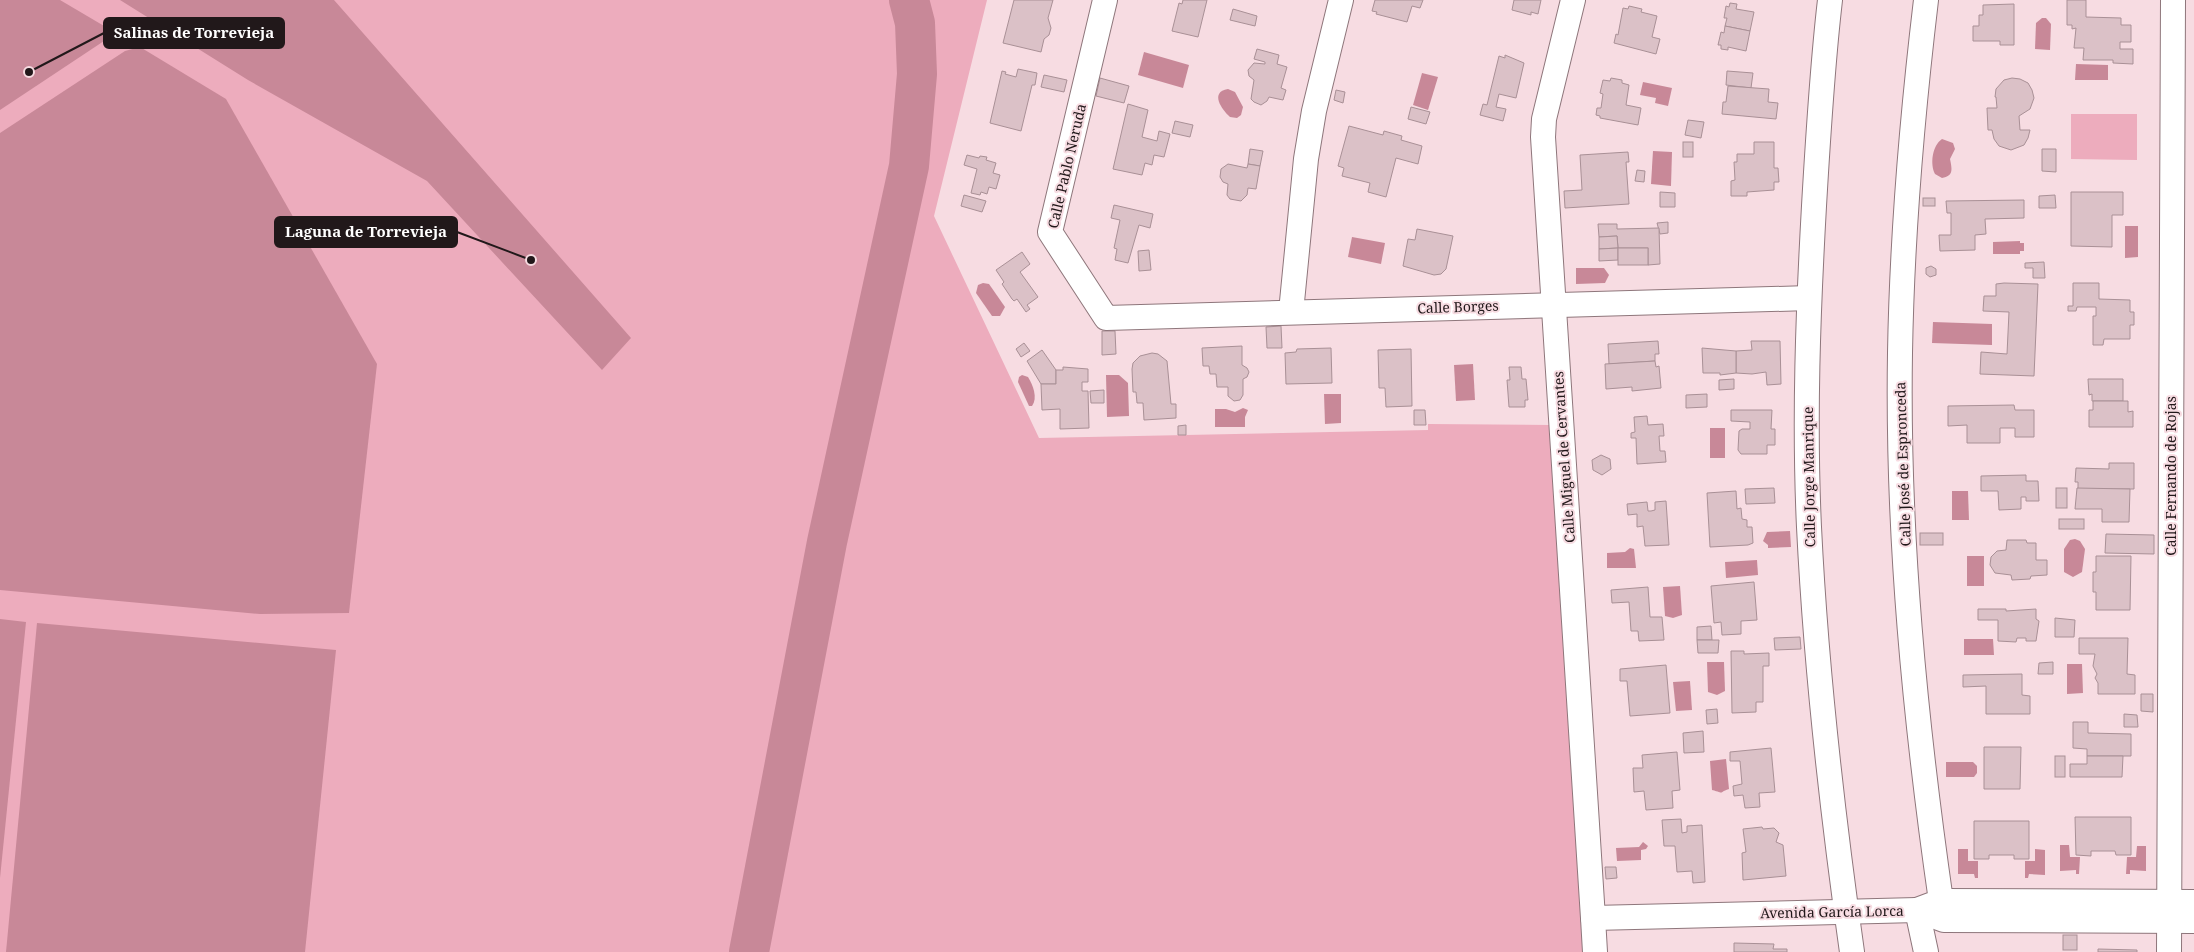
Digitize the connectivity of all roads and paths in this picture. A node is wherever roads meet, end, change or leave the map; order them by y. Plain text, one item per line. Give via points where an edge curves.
1 (1105, 0) edge
2 (1341, 0) edge
3 (1573, 0) edge
4 (1830, 0) edge
5 (1926, 0) edge
6 (2173, 0) edge
7 (1809, 298) junction
8 (1554, 304) junction
9 (1291, 312) junction
10 (1106, 318) joint
11 (2194, 902) edge
12 (1917, 910) junction
13 (1943, 910) junction
14 (1847, 912) junction
15 (2169, 912) junction
16 (1593, 918) junction
17 (2194, 921) edge
18 (1595, 952) edge
19 (1852, 952) edge
20 (1926, 952) edge
21 (2169, 952) edge

1 - 10 street, Calle Pablo Neruda via 1050,232
2 - 9 street via 1307,151
3 - 8 street, Calle Miguel de Cervantes via 1544,119
4 - 7 street, Calle Jorge Manrique
5 - 13 street, Calle José de Espronceda via 1906,214 1900,354 1902,494 1924,778
6 - 15 street, Calle Fernando de Rojas
7 - 8 street, Calle Borges
7 - 14 street, Calle Jorge Manrique via 1809,527 1827,760
8 - 9 street, Calle Borges
8 - 16 street, Calle Miguel de Cervantes
9 - 10 street, Calle Borges
11 - 15 street, Avenida García Lorca
12 - 13 street, Avenida García Lorca
12 - 14 street, Avenida García Lorca
12 - 20 street
13 - 15 street, Avenida García Lorca
14 - 16 street, Avenida García Lorca
14 - 19 street, Calle Jorge Manrique
15 - 17 street, Avenida García Lorca
15 - 21 street, Calle Fernando de Rojas
16 - 18 street

